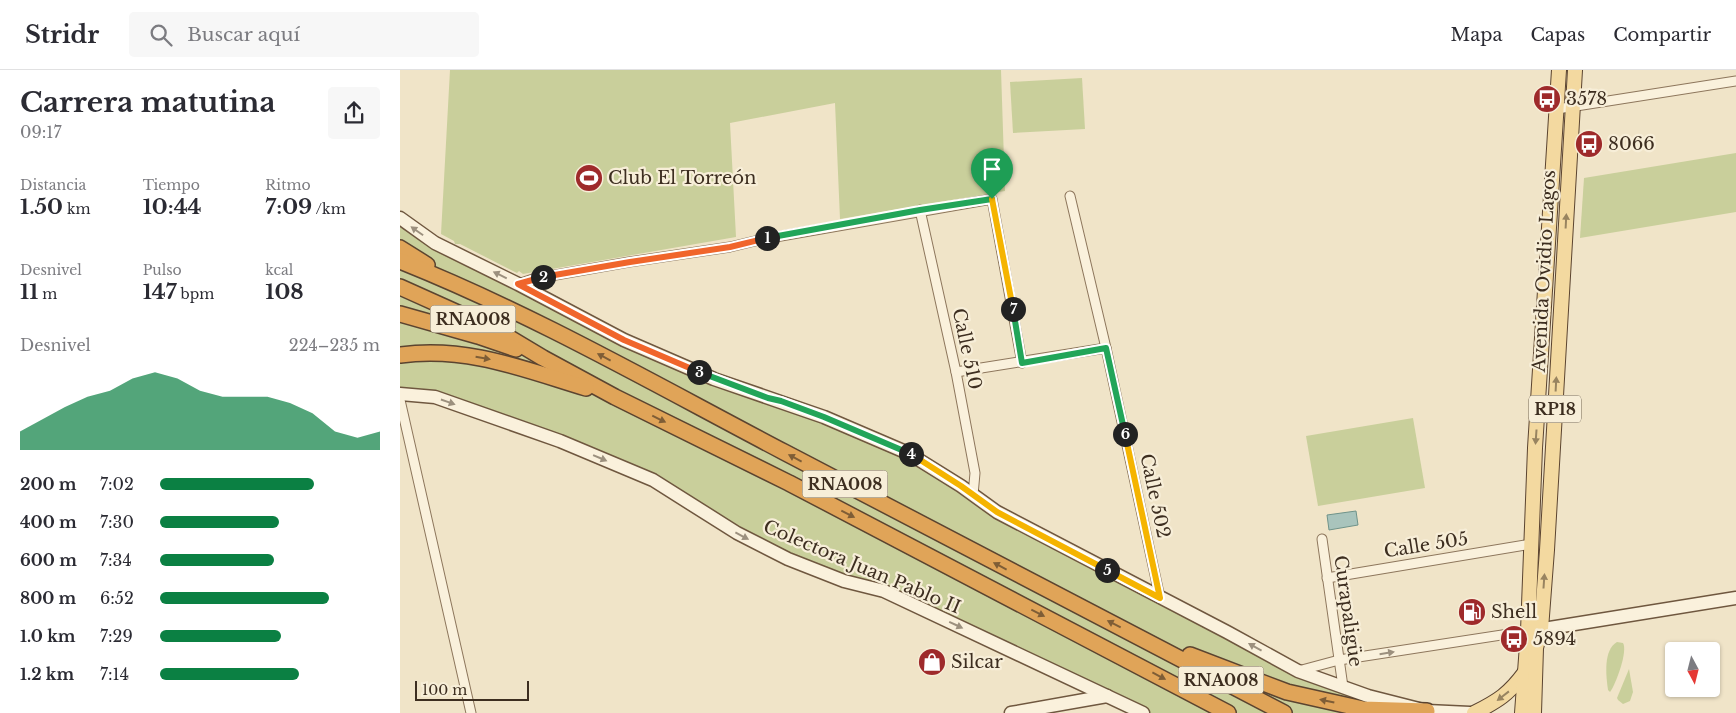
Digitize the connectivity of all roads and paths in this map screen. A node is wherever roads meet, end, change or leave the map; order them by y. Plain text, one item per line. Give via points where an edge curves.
1 (1559, 70) edge
2 (1575, 70) edge
3 (1736, 81) edge
4 (1572, 107) junction
5 (1557, 109) junction
6 (1070, 196) dead end
7 (920, 210) junction
8 (400, 218) edge
9 (400, 248) edge
10 (400, 261) edge
11 (518, 284) junction
12 (400, 287) edge
13 (466, 289) junction
14 (400, 314) edge
15 (1106, 348) junction
16 (400, 355) edge
17 (543, 358) junction
18 (1022, 363) junction
19 (956, 372) junction
20 (400, 394) edge
21 (616, 397) junction
22 (400, 400) edge
23 (973, 495) junction
24 (1322, 539) dead end
25 (1531, 544) junction
26 (1327, 578) junction
27 (1160, 598) junction
28 (1736, 598) edge
29 (1534, 630) junction
30 (1157, 646) junction
31 (1339, 660) junction
32 (1298, 671) junction
33 (1526, 672) junction
34 (1343, 687) junction
35 (1107, 696) junction
36 (1534, 696) junction
37 (1201, 698) junction
38 (1058, 709) edge
39 (1427, 711) junction
40 (1140, 712) edge
41 (471, 713) edge
42 (1011, 713) edge
43 (1223, 713) edge
44 (1228, 713) edge
45 (1284, 713) edge
46 (1470, 713) edge
47 (1474, 713) edge
48 (1522, 713) edge
49 (1534, 713) edge
50 (1543, 713) edge

1 - 5 main road, Avenida Ovidio Lagos / RP18
2 - 4 main road, Avenida Ovidio Lagos / RP18
3 - 4 street
4 - 5 street
29 -> 4 main road, Avenida Ovidio Lagos / RP18 via 1564,268
5 -> 25 main road, Avenida Ovidio Lagos / RP18
6 - 15 street, Calle 502
7 - 11 street
7 - 18 street via 992,199
7 - 19 street, Calle 510
11 -> 8 main road via 435,243
9 - 13 highway
10 - 13 highway, RNA008
11 - 23 main road via 624,340 908,453
12 - 17 highway, RNA008 via 498,331
30 -> 13 highway, RNA008 via 562,335
14 - 17 highway
15 - 18 street
15 - 27 street, Calle 502
16 -> 21 highway via 454,353 498,360
17 - 21 highway, RNA008
18 - 19 street
19 - 23 street, Calle 510 via 975,472
20 -> 35 main road, Colectora Juan Pablo II via 435,397 560,441 654,480 737,533 788,559 844,581 884,591
21 -> 37 highway, RNA008 via 789,483
22 - 41 street
23 - 27 main road via 997,512
24 - 26 street, Curapaligüe
25 - 26 street, Calle 505
25 - 29 main road, Avenida Ovidio Lagos / RP18
26 - 31 street, Curapaligüe
32 -> 27 main road
28 - 29 main road
31 -> 29 street
29 - 33 main road, Avenida Ovidio Lagos / RP18
29 - 36 main road, Avenida Ovidio Lagos / RP18
39 -> 30 highway via 1364,709 1287,692 1199,657
30 - 45 highway, RNA008
31 - 32 street
31 - 34 street, Curapaligüe
32 - 34 main road
33 -> 47 main road via 1513,688
33 - 48 main road, Avenida Ovidio Lagos / RP18
34 - 39 main road
35 - 38 main road
35 - 40 main road, Colectora Juan Pablo II
36 - 49 main road, Avenida Ovidio Lagos / RP18
36 - 50 main road
37 - 43 highway
37 - 44 highway, RNA008
38 - 42 main road
39 - 46 main road

